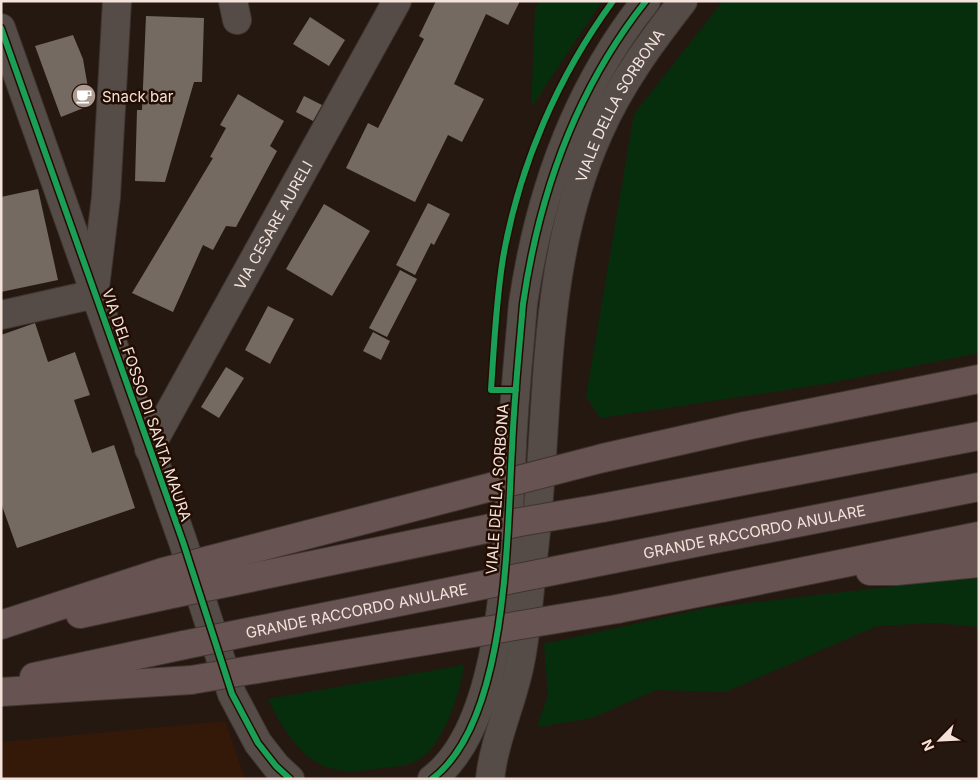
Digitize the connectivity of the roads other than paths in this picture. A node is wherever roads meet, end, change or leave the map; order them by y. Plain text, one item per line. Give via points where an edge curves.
1 (117, 1) edge
2 (397, 1) edge
3 (646, 1) edge
4 (683, 1) edge
5 (1, 28) edge
6 (106, 197) junction
7 (65, 210) junction
8 (95, 294) junction
9 (1, 315) edge
10 (978, 379) edge
11 (979, 436) edge
12 (149, 449) junction
13 (979, 487) edge
14 (979, 536) edge
15 (979, 563) edge
16 (832, 566) junction
17 (165, 584) junction
18 (1, 625) edge
19 (1, 631) edge
20 (1, 684) edge
21 (1, 692) edge
22 (290, 779) edge
23 (432, 779) edge
24 (490, 779) edge

1 - 6 street
2 - 12 street, VIA CESARE AURELI
3 - 23 street, VIALE DELLA SORBONA via 609,54 585,98 564,141 541,209 523,304 496,645 487,681 467,732 450,762
4 - 24 street, VIALE DELLA SORBONA via 654,38 612,106 592,150 564,236 552,304 534,552 523,645
5 - 7 street, VIA DEL FOSSO DI SANTA MAURA
6 - 7 street via 89,207
6 - 8 street
7 - 8 street, VIA DEL FOSSO DI SANTA MAURA
8 - 9 street
8 - 12 street, VIA DEL FOSSO DI SANTA MAURA
10 - 17 highway, bridge via 603,458
11 - 17 highway, bridge via 602,508
12 - 22 street, VIA DEL FOSSO DI SANTA MAURA via 232,694 258,744
13 - 20 highway, GRANDE RACCORDO ANULARE, bridge
14 - 16 highway
15 - 16 highway via 896,571
16 - 21 highway, bridge via 617,609 191,680
17 - 18 highway
17 - 19 highway

